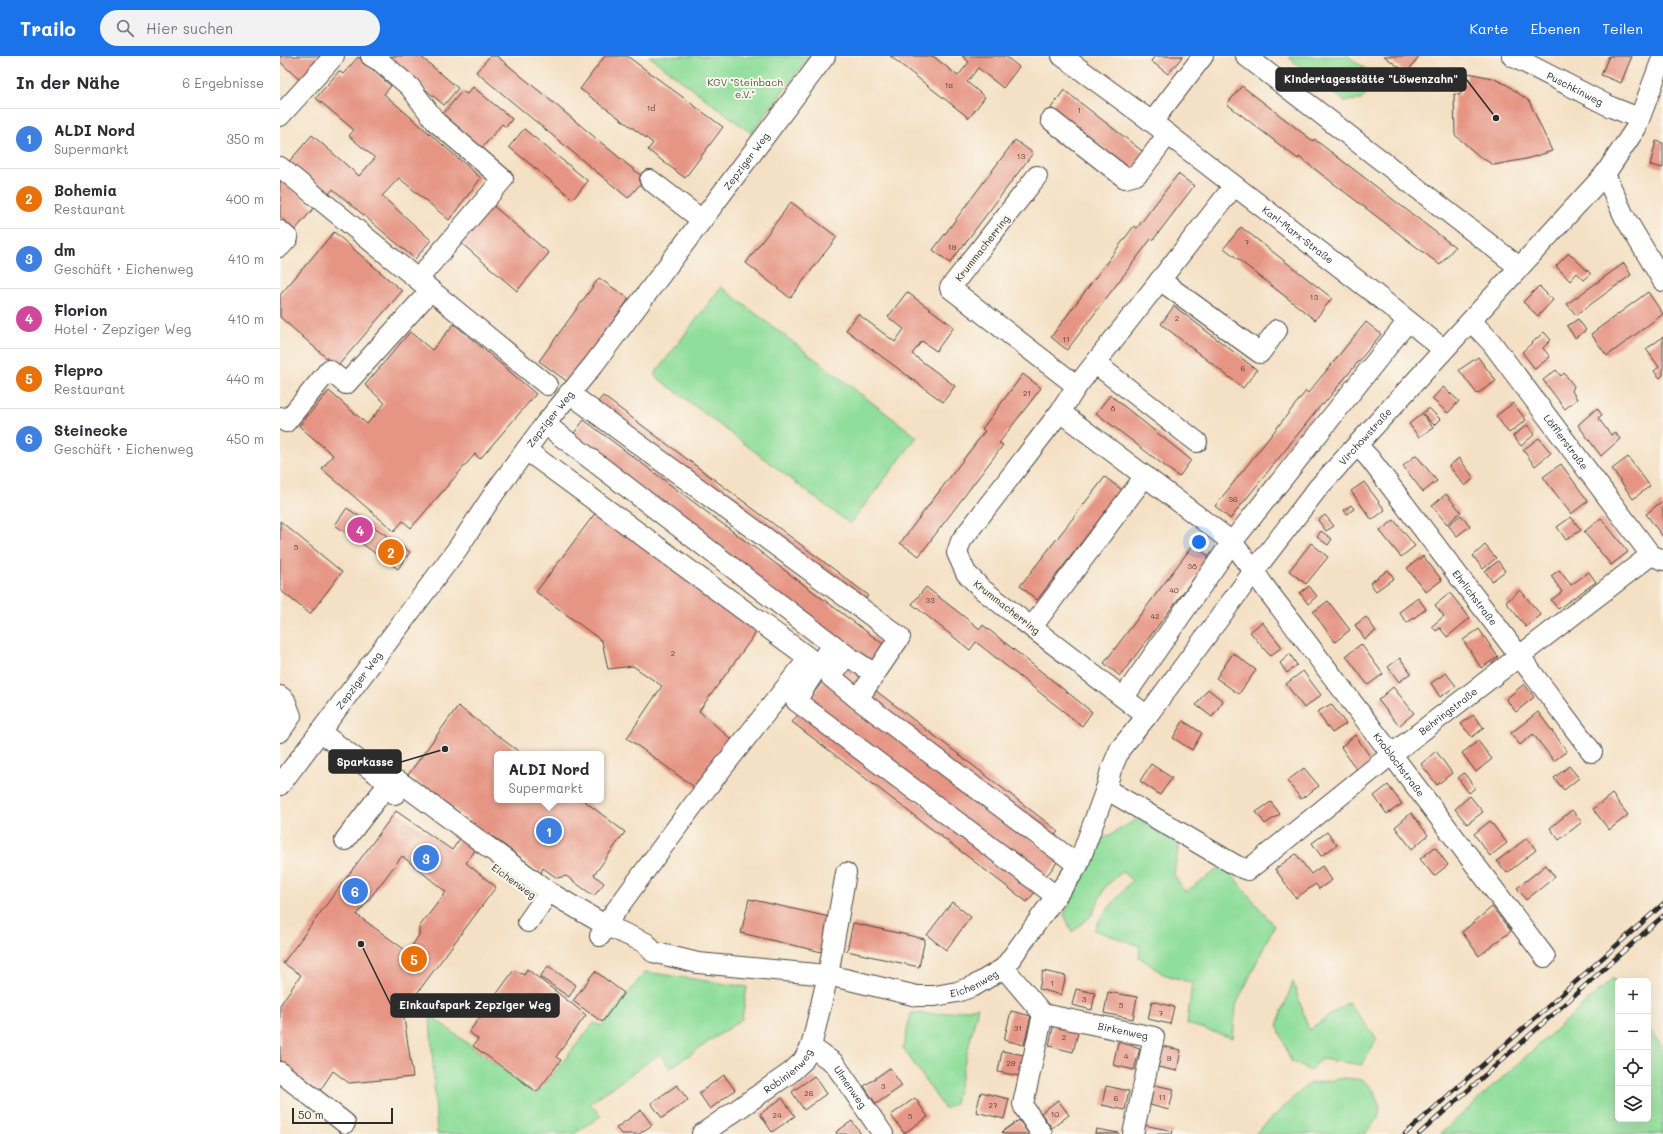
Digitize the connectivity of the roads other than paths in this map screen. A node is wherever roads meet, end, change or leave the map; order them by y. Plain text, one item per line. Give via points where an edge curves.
1 (334, 56) edge
2 (371, 56) edge
3 (826, 56) edge
4 (1203, 56) edge
5 (1246, 56) edge
6 (1512, 56) edge
7 (1662, 56) edge
8 (1068, 58) edge
9 (280, 116) edge
10 (1639, 118) junction
11 (1051, 120) dead end
12 (1152, 122) junction
13 (1168, 134) junction
14 (280, 167) edge
15 (1605, 174) junction
16 (1037, 176) dead end
17 (650, 180) dead end
18 (1234, 186) junction
19 (702, 220) junction
20 (280, 231) edge
21 (280, 247) edge
22 (1519, 267) junction
23 (1160, 280) junction
24 (1663, 280) edge
25 (424, 285) junction
26 (1471, 320) junction
27 (1408, 321) junction
28 (1278, 330) dead end
29 (1443, 349) junction
30 (1096, 364) junction
31 (547, 386) dead end
32 (1077, 386) junction
33 (569, 393) junction
34 (1060, 412) junction
35 (280, 418) edge
36 (545, 424) junction
37 (1197, 442) dead end
38 (1356, 445) junction
39 (526, 450) junction
40 (1145, 476) junction
41 (1232, 542) junction
42 (1657, 557) edge
43 (1254, 571) junction
44 (1032, 627) junction
45 (839, 650) junction
46 (1520, 657) junction
47 (875, 674) junction
48 (280, 696) edge
49 (1124, 697) junction
50 (858, 700) junction
51 (1147, 716) junction
52 (280, 732) edge
53 (320, 732) junction
54 (1592, 752) dead end
55 (1392, 754) junction
56 (389, 783) junction
57 (280, 785) edge
58 (1106, 789) junction
59 (345, 840) dead end
60 (1078, 865) junction
61 (846, 873) dead end
62 (1056, 896) junction
63 (542, 902) junction
64 (528, 922) dead end
65 (603, 931) junction
66 (1545, 957) dead end
67 (1004, 968) junction
68 (828, 975) junction
69 (1043, 1014) junction
70 (811, 1048) junction
71 (280, 1072) edge
72 (345, 1123) dead end
73 (702, 1134) edge
74 (883, 1134) edge
75 (1042, 1134) edge
76 (1133, 1134) edge

1 - 9 street
2 - 25 street via 410,87 436,122 503,179
3 - 19 street, Zepziger Weg
4 - 12 street
5 - 22 street
6 - 10 street, Puschkinweg via 1611,107
7 - 10 street, Virchowstraße
8 - 12 street, Karl-Marx-Straße
10 - 15 street, Virchowstraße via 1636,128
11 - 13 street via 1125,178 1136,175 1142,169
12 - 13 street, Karl-Marx-Straße
13 - 18 street, Karl-Marx-Straße
14 - 25 street
15 - 22 street, Virchowstraße
15 - 24 street via 1624,216
16 - 32 street, Krummacherring via 950,288
17 - 19 street
18 - 23 street, Krummacherring
18 - 27 street, Karl-Marx-Straße
19 - 33 street, Zepziger Weg via 594,364
20 - 21 street via 288,238
22 - 26 street, Virchowstraße
23 - 28 street via 1260,353
23 - 30 street, Krummacherring
25 - 31 street
25 - 35 street via 346,384 329,370 286,422
26 - 29 street, Virchowstraße
26 - 42 street, Löfflerstraße via 1491,342
27 - 29 street, Karl-Marx-Straße
27 - 41 street
29 - 38 street, Virchowstraße
30 - 32 street, Krummacherring
30 - 37 street
32 - 34 street, Krummacherring
33 - 36 street, Zepziger Weg
33 - 47 street via 900,637
34 - 40 street
34 - 44 street, Krummacherring via 962,541 958,553 966,573 983,590
36 - 39 street, Zepziger Weg
36 - 45 street
38 - 43 street, Virchowstraße via 1318,488
38 - 46 street, Ehrlichstraße via 1370,459
39 - 53 street, Zepziger Weg via 458,548
39 - 65 street via 809,658 694,804
40 - 41 street
40 - 44 street
41 - 43 street
41 - 49 street
42 - 46 street, Behringstraße
43 - 51 street, Virchowstraße
43 - 55 street, Knoblochstraße
44 - 49 street, Krummacherring
45 - 47 street
45 - 50 street via 831,677
45 - 62 street via 796,701
46 - 54 street, Ehrlichstraße
46 - 55 street, Behringstraße
47 - 50 street
48 - 52 street via 285,700 291,716
49 - 51 street, Krummacherring
50 - 60 street
51 - 58 street, Eichenweg via 1120,750 1110,770
53 - 56 street, Eichenweg
53 - 57 street, Zepziger Weg
55 - 58 street, Behringstraße via 1248,870
55 - 66 street, Knoblochstraße
56 - 59 street
56 - 63 street, Eichenweg via 392,792
56 - 65 street, Eichenweg via 400,782
58 - 60 street, Eichenweg
60 - 62 street, Eichenweg
61 - 68 street, Robinienweg
62 - 67 street, Eichenweg
63 - 64 street
63 - 65 street, Eichenweg via 568,919
65 - 68 street, Eichenweg via 646,943 654,952 698,963
67 - 68 street, Eichenweg via 974,986 935,996 917,996
67 - 69 street
68 - 70 street, Robinienweg
69 - 75 street via 1023,1104
69 - 76 street, Birkenweg via 1154,1037
70 - 73 street, Robinienweg via 803,1061 790,1073
70 - 74 street, Ulmenweg via 834,1063
71 - 72 street

